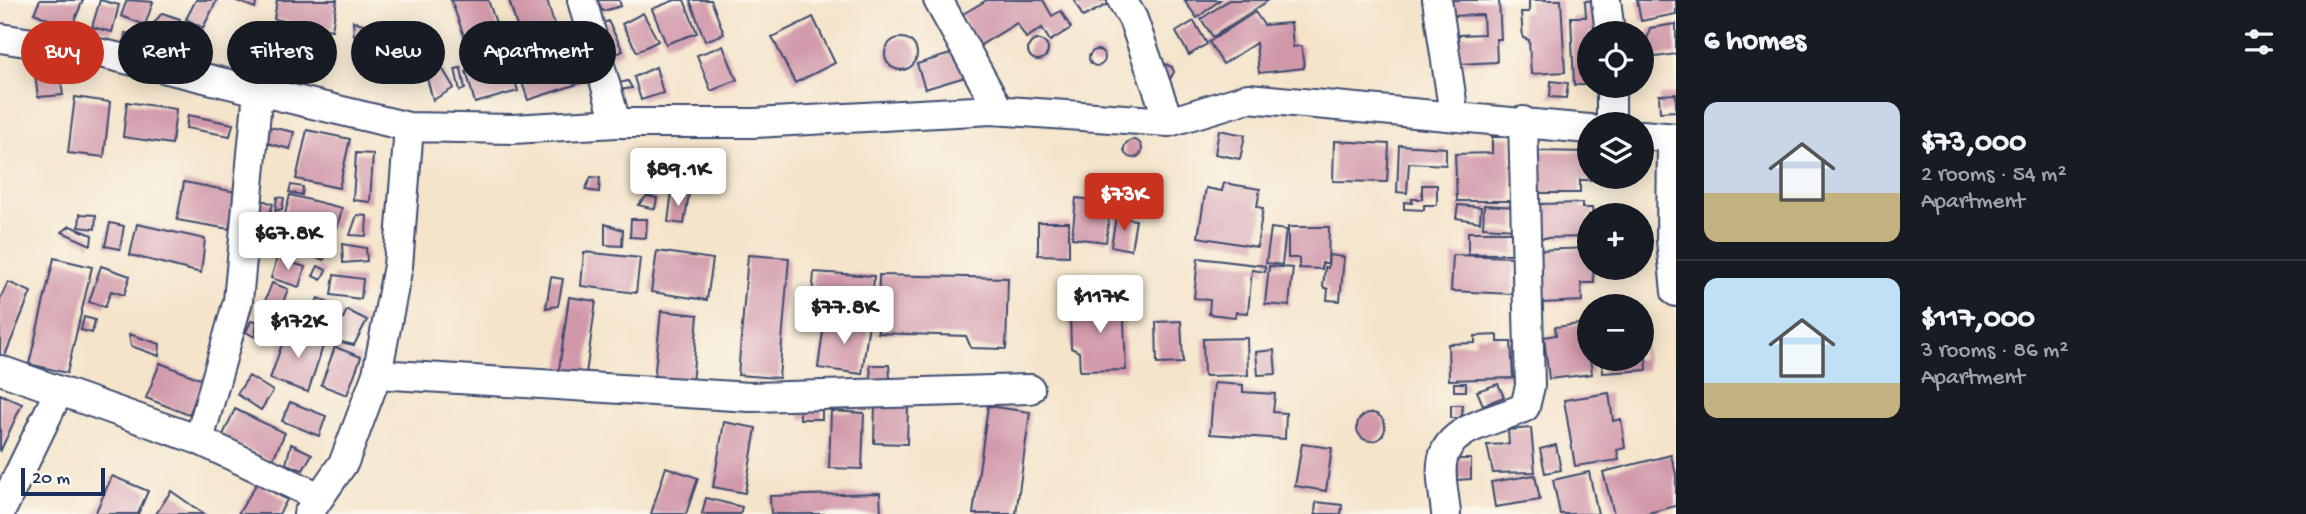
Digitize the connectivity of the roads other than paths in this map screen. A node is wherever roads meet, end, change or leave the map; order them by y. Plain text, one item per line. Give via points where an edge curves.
1 (582, 0) edge
2 (938, 0) edge
3 (1122, 0) edge
4 (1437, 0) edge
5 (1606, 0) edge
6 (1609, 21) edge
7 (0, 38) edge
8 (258, 91) junction
9 (999, 110) junction
10 (1454, 115) junction
11 (1523, 121) junction
12 (1169, 122) junction
13 (616, 123) junction
14 (409, 127) junction
15 (1577, 128) edge
16 (1654, 136) edge
17 (1674, 138) edge
18 (1676, 292) edge
19 (0, 370) edge
20 (377, 374) junction
21 (1030, 388) dead end
22 (59, 391) junction
23 (199, 440) junction
24 (314, 505) edge
25 (0, 513) edge
26 (1446, 514) edge

1 - 13 street
2 - 9 street
3 - 12 street
4 - 10 street
5 - 6 street
7 - 8 street via 104,54
8 - 14 street
8 - 23 street via 238,301
9 - 12 street
9 - 13 street via 755,123
10 - 11 street
10 - 12 street via 1248,98
11 - 15 street
11 - 26 street via 1528,398 1525,407 1460,433 1447,447 1442,463
13 - 14 street via 513,129
14 - 20 street via 398,265
16 - 17 street
17 - 18 street via 1671,240
19 - 22 street
20 - 21 street via 750,397
20 - 24 street via 344,462
22 - 23 street
22 - 25 street
23 - 24 street

